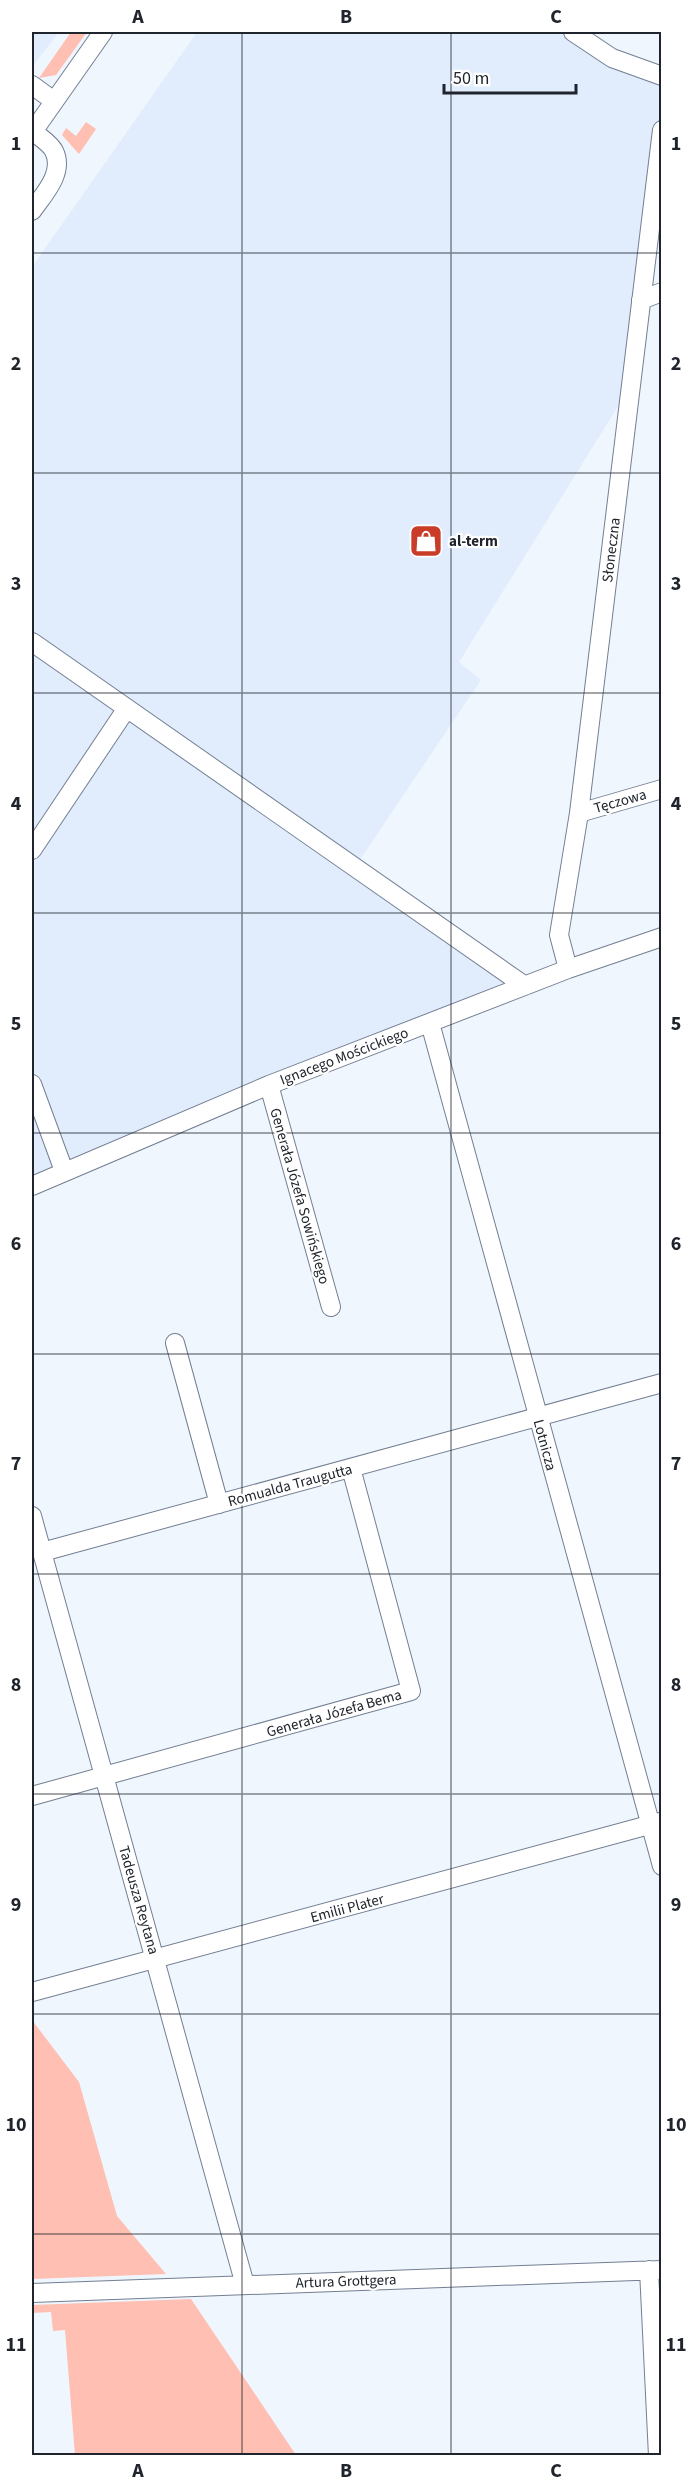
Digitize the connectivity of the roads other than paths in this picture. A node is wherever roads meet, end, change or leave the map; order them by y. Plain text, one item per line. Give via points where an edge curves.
1 (103, 32) edge
2 (573, 32) edge
3 (662, 76) edge
4 (32, 86) edge
5 (54, 101) junction
6 (662, 130) edge
7 (32, 132) edge
8 (32, 211) edge
9 (662, 292) edge
10 (641, 300) junction
11 (32, 642) edge
12 (127, 708) junction
13 (662, 789) edge
14 (579, 813) junction
15 (32, 850) edge
16 (662, 937) edge
17 (568, 969) junction
18 (525, 986) junction
19 (430, 1023) junction
20 (32, 1084) edge
21 (269, 1085) junction
22 (64, 1171) junction
23 (32, 1186) edge
24 (331, 1307) dead end
25 (175, 1344) dead end
26 (662, 1383) edge
27 (537, 1416) junction
28 (351, 1468) junction
29 (219, 1504) junction
30 (32, 1516) edge
31 (42, 1552) junction
32 (104, 1777) junction
33 (32, 1796) edge
34 (656, 1823) edge
35 (662, 1866) edge
36 (155, 1960) junction
37 (32, 1992) edge
38 (655, 2270) edge
39 (245, 2285) junction
40 (32, 2293) edge
41 (658, 2456) edge

1 - 5 street
2 - 3 street via 612,58
4 - 5 street
5 - 7 street
6 - 10 street, Słoneczna
7 - 8 street via 54,152 57,166
9 - 10 street
10 - 14 street, Słoneczna
11 - 12 street
12 - 15 street
12 - 18 street
13 - 14 street, Tęczowa
14 - 17 street, Słoneczna via 559,935
16 - 17 street, Ignacego Mościckiego
17 - 18 street, Ignacego Mościckiego
18 - 19 street, Ignacego Mościckiego
19 - 21 street, Ignacego Mościckiego
19 - 27 street, Lotnicza
20 - 22 street
21 - 22 street, Ignacego Mościckiego
21 - 24 street, Generała Józefa Sowińskiego
22 - 23 street, Ignacego Mościckiego
25 - 29 street
26 - 27 street, Romualda Traugutta
27 - 28 street, Romualda Traugutta
27 - 34 street, Lotnicza
28 - 29 street, Romualda Traugutta
28 - 32 street, Generała Józefa Bema via 411,1691
29 - 31 street, Romualda Traugutta
30 - 31 street, Tadeusza Reytana
31 - 32 street, Tadeusza Reytana
32 - 33 street
32 - 36 street, Tadeusza Reytana
34 - 35 street, Lotnicza
34 - 36 street, Emilii Plater
36 - 37 street, Emilii Plater
36 - 39 street, Tadeusza Reytana
38 - 39 street, Artura Grottgera
38 - 41 street
39 - 40 street, Artura Grottgera

